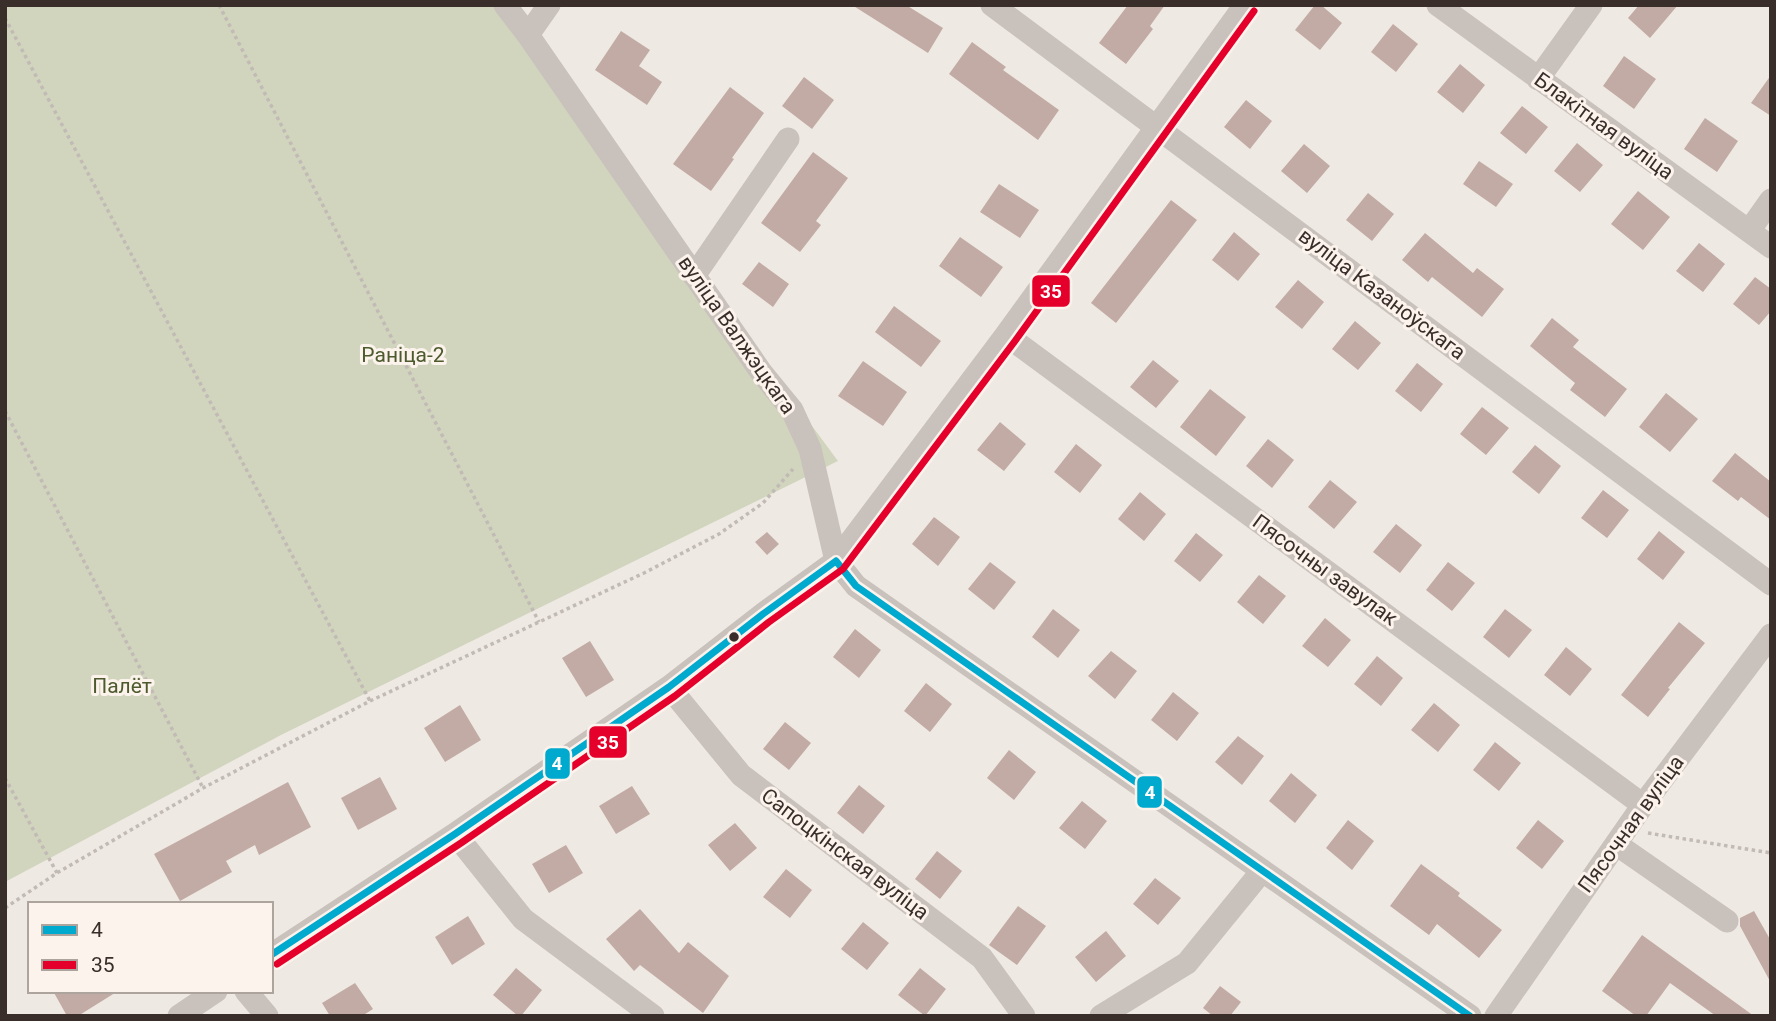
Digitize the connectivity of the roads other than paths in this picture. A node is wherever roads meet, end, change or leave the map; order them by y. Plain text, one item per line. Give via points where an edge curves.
1 (505, 5) edge
2 (550, 5) edge
3 (992, 5) edge
4 (1245, 5) edge
5 (1438, 5) edge
6 (1591, 5) edge
7 (528, 35) junction
8 (1538, 79) junction
9 (1157, 126) junction
10 (788, 139) dead end
11 (1771, 200) edge
12 (1749, 231) junction
13 (1771, 247) edge
14 (694, 276) junction
15 (1006, 335) junction
16 (836, 561) junction
17 (1771, 584) edge
18 (1771, 635) edge
19 (669, 687) junction
20 (1643, 805) junction
21 (454, 834) junction
22 (1621, 837) junction
23 (1262, 871) junction
24 (1727, 921) dead end
25 (273, 954) edge
26 (213, 993) edge
27 (248, 993) edge
28 (178, 1016) edge
29 (267, 1016) edge
30 (653, 1016) edge
31 (1024, 1016) edge
32 (1101, 1016) edge
33 (1470, 1016) edge
34 (1496, 1016) edge

1 - 7 street, вуліца Валжэцкага
2 - 7 street
3 - 9 street, вуліца Казаноўскага
4 - 9 street
5 - 8 street, Блакітная вуліца
6 - 8 street
7 - 14 street, вуліца Валжэцкага
8 - 12 street, Блакітная вуліца
9 - 15 street
9 - 17 street, вуліца Казаноўскага
10 - 14 street
11 - 12 street
12 - 13 street, Блакітная вуліца
14 - 16 street, вуліца Валжэцкага via 792,410 810,449
15 - 16 street
15 - 20 street, Пясочны завулак
16 - 19 street
16 - 23 street, вуліца Валжэцкага via 856,586
18 - 20 street, Пясочная вуліца
19 - 21 street
19 - 31 street, Сапоцкінская вуліца via 741,775 982,958
20 - 22 street, Пясочная вуліца
21 - 25 street
21 - 30 street via 523,919
22 - 24 street
22 - 34 street, Пясочная вуліца
23 - 32 street via 1187,962
23 - 33 street, вуліца Валжэцкага
26 - 28 street
27 - 29 street

